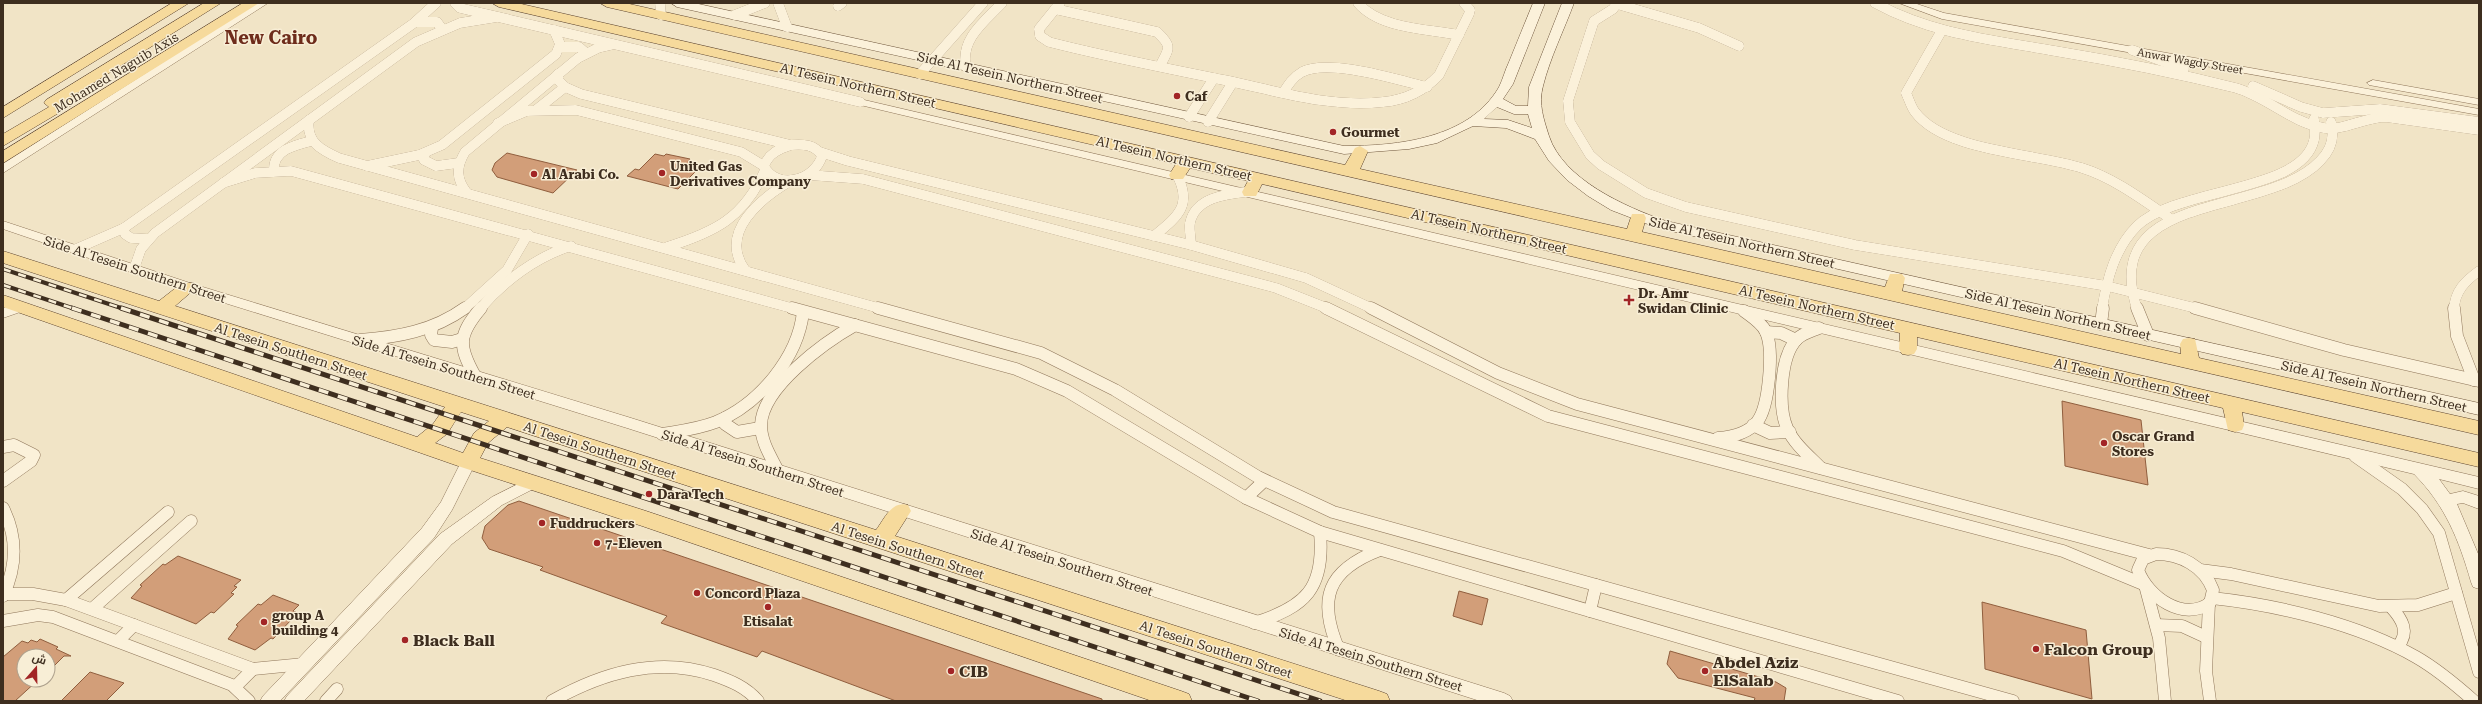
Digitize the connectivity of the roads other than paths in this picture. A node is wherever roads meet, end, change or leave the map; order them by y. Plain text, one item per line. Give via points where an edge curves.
1 (202, 3) edge
2 (229, 3) edge
3 (239, 3) edge
4 (252, 3) edge
5 (263, 3) edge
6 (436, 3) edge
7 (455, 3) edge
8 (607, 3) edge
9 (677, 3) edge
10 (765, 3) edge
11 (778, 3) edge
12 (983, 3) edge
13 (1002, 3) edge
14 (1358, 3) edge
15 (1464, 3) edge
16 (1568, 3) edge
17 (1875, 3) edge
18 (1904, 3) edge
19 (1929, 3) edge
20 (1538, 4) edge
21 (1617, 4) edge
22 (1058, 6) edge
23 (186, 7) edge
24 (217, 9) edge
25 (660, 9) edge
26 (498, 10) edge
27 (735, 15) junction
28 (414, 23) junction
29 (787, 27) junction
30 (442, 29) junction
31 (554, 30) junction
32 (1942, 30) junction
33 (1459, 35) junction
34 (614, 45) junction
35 (795, 46) junction
36 (1739, 46) dead end
37 (560, 47) junction
38 (2132, 50) junction
39 (586, 53) junction
40 (858, 60) junction
41 (932, 60) junction
42 (1160, 66) junction
43 (966, 68) junction
44 (786, 69) junction
45 (558, 74) junction
46 (920, 74) junction
47 (1214, 78) junction
48 (1233, 82) junction
49 (853, 84) junction
50 (564, 87) junction
51 (1427, 87) junction
52 (1283, 93) junction
53 (842, 98) junction
54 (1496, 100) junction
55 (860, 102) joint
56 (2479, 102) edge
57 (1534, 109) junction
58 (536, 110) junction
59 (76, 111) junction
60 (2312, 111) junction
61 (2479, 112) edge
62 (3, 113) edge
63 (2328, 114) junction
64 (1189, 117) junction
65 (309, 120) junction
66 (1208, 122) junction
67 (1469, 122) junction
68 (2479, 122) edge
69 (498, 123) junction
70 (2316, 126) junction
71 (2333, 128) junction
72 (2479, 130) edge
73 (3, 132) edge
74 (1542, 137) junction
75 (3, 141) edge
76 (311, 141) junction
77 (791, 145) junction
78 (1360, 151) junction
79 (820, 152) junction
80 (425, 153) junction
81 (3, 158) edge
82 (1186, 161) junction
83 (458, 163) junction
84 (364, 166) junction
85 (764, 168) junction
86 (3, 170) edge
87 (274, 170) junction
88 (1350, 172) junction
89 (808, 175) junction
90 (1177, 175) junction
91 (1258, 177) junction
92 (793, 179) junction
93 (223, 183) junction
94 (2224, 191) junction
95 (1250, 192) junction
96 (467, 193) junction
97 (2195, 197) junction
98 (2235, 199) junction
99 (2206, 205) junction
100 (2159, 211) junction
101 (1057, 212) junction
102 (1638, 218) junction
103 (2171, 219) junction
104 (3, 225) edge
105 (1046, 227) junction
106 (124, 228) junction
107 (528, 234) junction
108 (1154, 236) junction
109 (1633, 236) junction
110 (148, 239) junction
111 (1192, 245) junction
112 (571, 246) junction
113 (666, 248) junction
114 (76, 250) junction
115 (3, 257) edge
116 (134, 269) junction
117 (745, 270) junction
118 (2479, 272) edge
119 (1896, 278) junction
120 (2107, 286) junction
121 (188, 287) junction
122 (2133, 292) junction
123 (1892, 295) junction
124 (9, 307) edge
125 (160, 309) junction
126 (1744, 310) junction
127 (804, 312) junction
128 (2101, 324) junction
129 (855, 326) junction
130 (432, 328) junction
131 (1819, 328) junction
132 (1909, 328) junction
133 (1766, 332) junction
134 (2148, 334) junction
135 (462, 339) junction
136 (360, 340) junction
137 (1796, 340) junction
138 (2189, 344) junction
139 (1448, 347) junction
140 (1908, 349) junction
141 (1434, 361) junction
142 (2191, 363) junction
143 (475, 376) junction
144 (2476, 381) edge
145 (2231, 403) junction
146 (457, 404) junction
147 (2479, 409) edge
148 (725, 418) junction
149 (504, 419) junction
150 (1753, 425) junction
151 (2235, 425) junction
152 (760, 428) junction
153 (2479, 428) edge
154 (1790, 432) junction
155 (662, 434) junction
156 (1712, 439) junction
157 (420, 445) junction
158 (3, 447) edge
159 (2348, 452) junction
160 (2479, 460) edge
161 (468, 462) junction
162 (1821, 468) junction
163 (2418, 468) junction
164 (778, 471) junction
165 (3, 481) edge
166 (1264, 481) junction
167 (534, 482) junction
168 (2479, 483) edge
169 (1246, 498) junction
170 (2449, 502) junction
171 (2479, 503) edge
172 (3, 508) edge
173 (901, 511) junction
174 (168, 512) dead end
175 (191, 521) dead end
176 (1320, 532) junction
177 (880, 540) junction
178 (1380, 550) junction
179 (2149, 555) junction
180 (2200, 570) junction
181 (2479, 582) edge
182 (1596, 585) junction
183 (2144, 585) junction
184 (2456, 593) junction
185 (4, 595) edge
186 (66, 600) junction
187 (2211, 601) junction
188 (2391, 607) junction
189 (92, 609) junction
190 (1590, 611) junction
191 (3, 621) edge
192 (1254, 623) junction
193 (134, 625) junction
194 (2156, 625) junction
195 (2206, 637) junction
196 (118, 641) junction
197 (2398, 646) junction
198 (1339, 650) junction
199 (304, 664) junction
200 (253, 669) junction
201 (2479, 672) edge
202 (235, 687) junction
203 (337, 689) dead end
204 (249, 701) edge
205 (269, 701) edge
206 (293, 701) edge
207 (326, 701) edge
208 (552, 701) edge
209 (758, 701) edge
210 (1181, 701) edge
211 (1379, 701) edge
212 (1504, 701) edge
213 (1898, 701) edge
214 (2014, 701) edge
215 (2165, 701) edge
216 (2210, 701) edge
217 (2474, 701) edge

1 - 23 main road
2 - 75 main road, Mohamed Naguib Axis
3 - 24 main road
4 - 59 main road
5 - 86 street
6 - 28 street
7 - 26 street via 460,8
8 - 25 main road, Al Tesein Northern Street
9 - 27 main road, Side Al Tesein Northern Street
10 - 27 street
11 - 29 street
12 - 41 street
13 - 43 street via 965,47 963,61
14 - 33 street via 1364,11 1380,19
15 - 33 street via 1470,10
16 - 57 main road via 1536,87
17 - 32 street via 1908,20
18 - 38 street, Anwar Wagdy Street via 1942,16
19 - 56 street, Anwar Wagdy Street
20 - 54 main road, Side Al Tesein Northern Street via 1509,80
21 - 36 street via 1678,21
21 - 120 street via 1594,21 1568,100 1568,111 1575,133 1590,155 1629,185 1686,207 1854,244
22 - 42 street via 1157,32 1168,42 1169,48
22 - 42 street via 1038,29 1044,40
23 - 62 main road
24 - 59 main road
24 - 73 main road, Mohamed Naguib Axis
25 - 35 main road, Al Tesein Northern Street
26 - 30 street
26 - 31 street
26 - 44 main road, Al Tesein Northern Street
27 - 29 main road, Side Al Tesein Northern Street
28 - 30 street via 437,22
28 - 106 street
29 - 41 main road, Side Al Tesein Northern Street
30 - 65 street via 416,42
31 - 34 street
31 - 37 street
32 - 70 street via 2111,60 2241,90 2262,97
32 - 100 street via 1906,93 1912,110 1921,119 1975,146 2066,163 2095,172
33 - 51 street via 1439,75
34 - 39 street
34 - 53 street
35 - 40 main road, Al Tesein Northern Street
35 - 44 main road via 811,56 813,62 806,68
37 - 39 street via 575,46
37 - 80 street via 553,57 442,145
38 - 60 street via 2167,64 2258,88
38 - 61 street, Anwar Wagdy Street
39 - 45 street
40 - 46 main road, Al Tesein Northern Street
40 - 49 main road via 841,61 834,70 836,74
41 - 43 main road, Side Al Tesein Northern Street
41 - 46 street
42 - 47 street
43 - 64 main road, Side Al Tesein Northern Street
44 - 49 main road, Al Tesein Northern Street
45 - 50 street via 558,80
45 - 69 street
46 - 88 main road, Al Tesein Northern Street
47 - 48 street
47 - 64 street
48 - 52 street
48 - 66 street
49 - 53 main road
49 - 82 main road, Al Tesein Northern Street
50 - 58 street
50 - 77 street via 581,94
51 - 52 street via 1399,100 1372,104 1335,102
51 - 52 street via 1328,68 1315,68 1299,74
53 - 55 street
54 - 57 main road via 1508,108 1522,111
54 - 67 main road, Side Al Tesein Northern Street
55 - 90 street
57 - 74 main road, Side Al Tesein Northern Street
58 - 69 street
58 - 85 street via 576,110 741,152
59 - 81 main road
60 - 63 street
60 - 70 street
63 - 68 street via 2380,109
63 - 71 street
64 - 66 main road, Side Al Tesein Northern Street
65 - 76 street via 308,131
65 - 93 street
66 - 78 main road, Side Al Tesein Northern Street via 1344,150
67 - 74 main road via 1508,124
67 - 78 main road, Side Al Tesein Northern Street via 1448,133 1417,143
69 - 83 street via 476,141
70 - 71 street
70 - 94 street via 2312,146 2302,160 2256,184
71 - 72 street via 2364,118 2382,117
71 - 98 street via 2332,145 2322,160 2307,173 2279,188
74 - 102 main road, Side Al Tesein Northern Street via 1552,156 1578,182 1615,207
76 - 84 street via 322,151
76 - 87 street via 298,144 282,153 275,160
77 - 79 street via 808,145
77 - 85 street via 772,153 766,159
78 - 88 main road
79 - 89 street via 820,166
79 - 101 street
80 - 83 street via 424,160 431,165
80 - 84 street
82 - 90 main road
82 - 91 main road, Al Tesein Northern Street
83 - 96 street via 460,185
84 - 96 street
85 - 92 street via 776,178
85 - 113 street via 753,196 735,217 704,235
87 - 93 street
87 - 107 street via 299,173
88 - 109 main road, Al Tesein Northern Street
89 - 92 street
89 - 105 street via 863,179
90 - 95 street
90 - 108 street via 1183,185 1184,205 1179,214
91 - 95 main road
91 - 132 main road, Al Tesein Northern Street
92 - 117 street via 764,200 740,228 734,246
93 - 110 street
94 - 97 street
94 - 98 street
95 - 111 street via 1223,195 1201,206 1190,223
95 - 126 street
96 - 113 street
97 - 99 street
97 - 100 street
98 - 99 street
99 - 103 street
100 - 103 street
100 - 120 street via 2138,226 2123,244
101 - 105 street
101 - 108 street
102 - 109 main road
102 - 119 main road, Side Al Tesein Northern Street
103 - 122 street via 2148,236 2140,248 2132,276
104 - 114 street, Side Al Tesein Southern Street
105 - 141 street via 1297,295
106 - 110 street via 125,234 131,238
106 - 114 street via 107,238
107 - 112 street
107 - 130 street via 522,250 506,272 470,306
108 - 111 street
109 - 123 main road, Al Tesein Northern Street
110 - 116 street via 134,260
111 - 139 street via 1325,285
112 - 127 street
112 - 135 street via 542,258 521,271 473,317
113 - 117 street
114 - 116 street, Side Al Tesein Southern Street
115 - 125 main road, Al Tesein Southern Street
116 - 121 street, Side Al Tesein Southern Street
117 - 166 street via 1013,344 1068,363
118 - 144 street via 2460,286 2454,300 2452,315 2456,333
119 - 123 main road
119 - 128 main road, Side Al Tesein Northern Street
120 - 122 street
120 - 128 street
121 - 125 main road
121 - 136 street, Side Al Tesein Southern Street
122 - 134 street
122 - 144 street via 2344,350
123 - 142 main road, Al Tesein Northern Street
124 - 157 main road
125 - 146 main road, Al Tesein Southern Street
126 - 131 street
126 - 133 street via 1757,320
127 - 129 street
127 - 148 street via 799,336 786,359 747,403
128 - 134 main road, Side Al Tesein Northern Street
129 - 152 street via 828,340 803,360 769,401 760,419
129 - 169 street via 1039,377 1067,390
130 - 135 street via 431,335 434,340 442,342
130 - 136 street via 396,338
131 - 137 street
131 - 140 street
132 - 140 main road
132 - 145 main road, Al Tesein Northern Street
133 - 137 street via 1781,333
133 - 150 street via 1771,344 1766,396 1764,408 1758,421
134 - 138 main road, Side Al Tesein Northern Street
135 - 143 street via 462,347
136 - 143 street, Side Al Tesein Southern Street
137 - 154 street via 1786,359 1782,400 1782,413
138 - 142 main road
138 - 147 main road, Side Al Tesein Northern Street
139 - 141 street
139 - 156 street via 1498,373 1550,394 1605,412
140 - 151 street
141 - 183 street via 1522,405 1575,424 2063,551
142 - 153 main road, Al Tesein Northern Street
143 - 155 street, Side Al Tesein Southern Street
145 - 151 main road
145 - 160 main road, Al Tesein Northern Street
146 - 149 main road, Al Tesein Southern Street
146 - 157 main road via 440,430
148 - 152 street via 728,429 735,432 743,433
148 - 155 street via 705,426
149 - 161 main road via 481,438
149 - 177 main road, Al Tesein Southern Street
150 - 154 street via 1770,433
150 - 156 street via 1731,437
151 - 159 street
152 - 164 street via 764,443
154 - 162 street via 1794,440
155 - 164 street, Side Al Tesein Southern Street
156 - 162 street
157 - 161 main road
158 - 165 street via 14,445 34,455 31,461
159 - 163 street
159 - 184 street via 2393,480 2428,515 2439,533
161 - 167 main road
161 - 199 street via 447,506 428,533
162 - 179 street
163 - 168 street
163 - 170 street
164 - 173 street, Side Al Tesein Southern Street
166 - 169 street
166 - 182 street via 1333,512
167 - 206 street via 497,501 446,539
167 - 210 main road
169 - 176 street
170 - 171 street via 2452,498 2460,497
170 - 181 street via 2462,527
172 - 185 street via 12,524 16,544 13,568
173 - 177 main road
173 - 192 street, Side Al Tesein Southern Street
174 - 186 street
175 - 189 street
176 - 178 street
176 - 192 street via 1321,571 1306,599 1282,615
177 - 211 main road, Al Tesein Southern Street
178 - 190 street
178 - 198 street via 1353,561 1333,581 1327,620 1330,633
179 - 180 street via 2174,556
179 - 183 street via 2139,564 2139,576
180 - 187 street via 2211,585
180 - 188 street via 2231,574 2366,605
182 - 190 street
182 - 214 street
183 - 187 street via 2160,599 2178,608 2197,609
183 - 194 street
184 - 188 street via 2418,605
184 - 201 street
185 - 186 street via 33,594
186 - 189 street
187 - 195 street
187 - 197 street via 2270,607 2359,631
188 - 197 street via 2405,629 2405,636
189 - 193 street
190 - 213 street
191 - 196 street via 38,615 53,617
192 - 198 street, Side Al Tesein Southern Street
193 - 196 street
193 - 200 street
194 - 195 street via 2169,623 2184,626
194 - 215 street via 2162,655
195 - 216 street via 2206,671
196 - 202 street
197 - 217 street via 2445,676
198 - 212 street, Side Al Tesein Southern Street
199 - 200 street
199 - 205 street
200 - 202 street
202 - 204 street
203 - 207 street
208 - 209 street via 571,689 597,678 631,669 664,666 695,668 718,676 737,684

